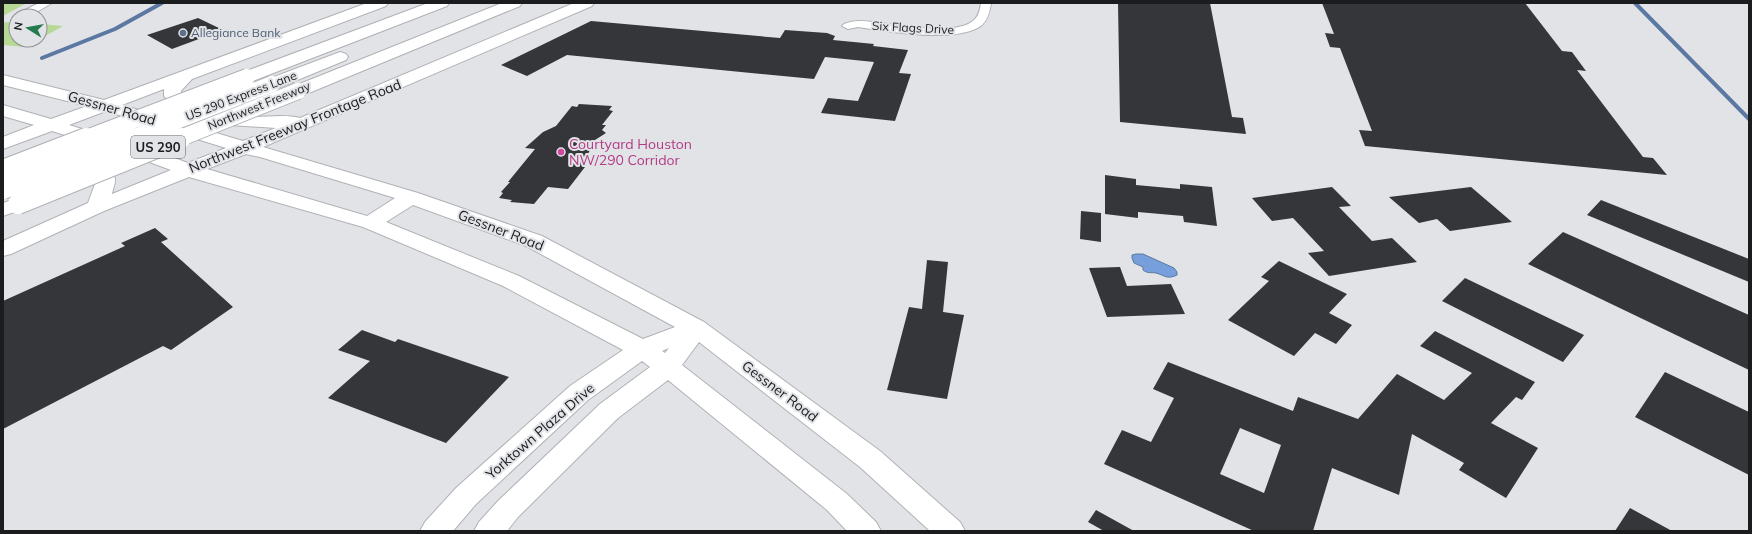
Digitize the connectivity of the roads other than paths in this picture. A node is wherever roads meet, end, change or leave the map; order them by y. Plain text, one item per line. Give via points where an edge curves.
1 (47, 3) edge
2 (381, 3) edge
3 (442, 3) edge
4 (479, 3) edge
5 (515, 3) edge
6 (587, 3) edge
7 (986, 3) edge
8 (37, 8) edge
9 (848, 26) dead end
10 (187, 74) junction
11 (3, 80) edge
12 (104, 106) junction
13 (3, 110) edge
14 (307, 122) junction
15 (49, 126) junction
16 (3, 143) edge
17 (244, 148) junction
18 (3, 149) edge
19 (3, 170) edge
20 (188, 170) junction
21 (3, 189) edge
22 (411, 197) junction
23 (10, 207) edge
24 (97, 208) junction
25 (370, 224) junction
26 (3, 249) edge
27 (696, 328) junction
28 (642, 349) junction
29 (668, 367) junction
30 (435, 531) edge
31 (489, 531) edge
32 (866, 531) edge
33 (950, 531) edge

1 - 8 street
2 - 10 main road
3 - 19 main road, US 290, bridge
4 - 21 main road, US 290 Express Lane, bridge
5 - 23 main road, Northwest Freeway / US 290, bridge
6 - 14 main road, Northwest Freeway Frontage Road
7 - 9 street, Six Flags Drive via 984,16 976,24 962,30 942,32 858,24
10 - 12 main road
10 - 14 main road via 172,90 172,96 180,102 236,121
11 - 12 main road, Gessner Road via 38,86
12 - 15 main road
12 - 17 main road, Gessner Road
13 - 15 main road
14 - 17 main road, Northwest Freeway Frontage Road
15 - 16 main road
15 - 20 main road via 151,156
17 - 20 main road, Northwest Freeway Frontage Road
17 - 22 main road, Gessner Road via 266,152
18 - 24 main road via 44,147 99,170 105,176 105,184
20 - 24 main road, Northwest Freeway Frontage Road
20 - 25 main road
22 - 25 main road
22 - 27 main road, Gessner Road via 534,241
24 - 26 main road, Northwest Freeway Frontage Road
25 - 28 main road via 511,281
27 - 28 main road, Yorktown Plaza Drive
27 - 29 main road
27 - 33 main road, Gessner Road via 870,459
28 - 29 main road
28 - 30 main road, Yorktown Plaza Drive via 579,393 466,496
29 - 31 main road via 609,411 508,509
29 - 32 main road via 837,502

